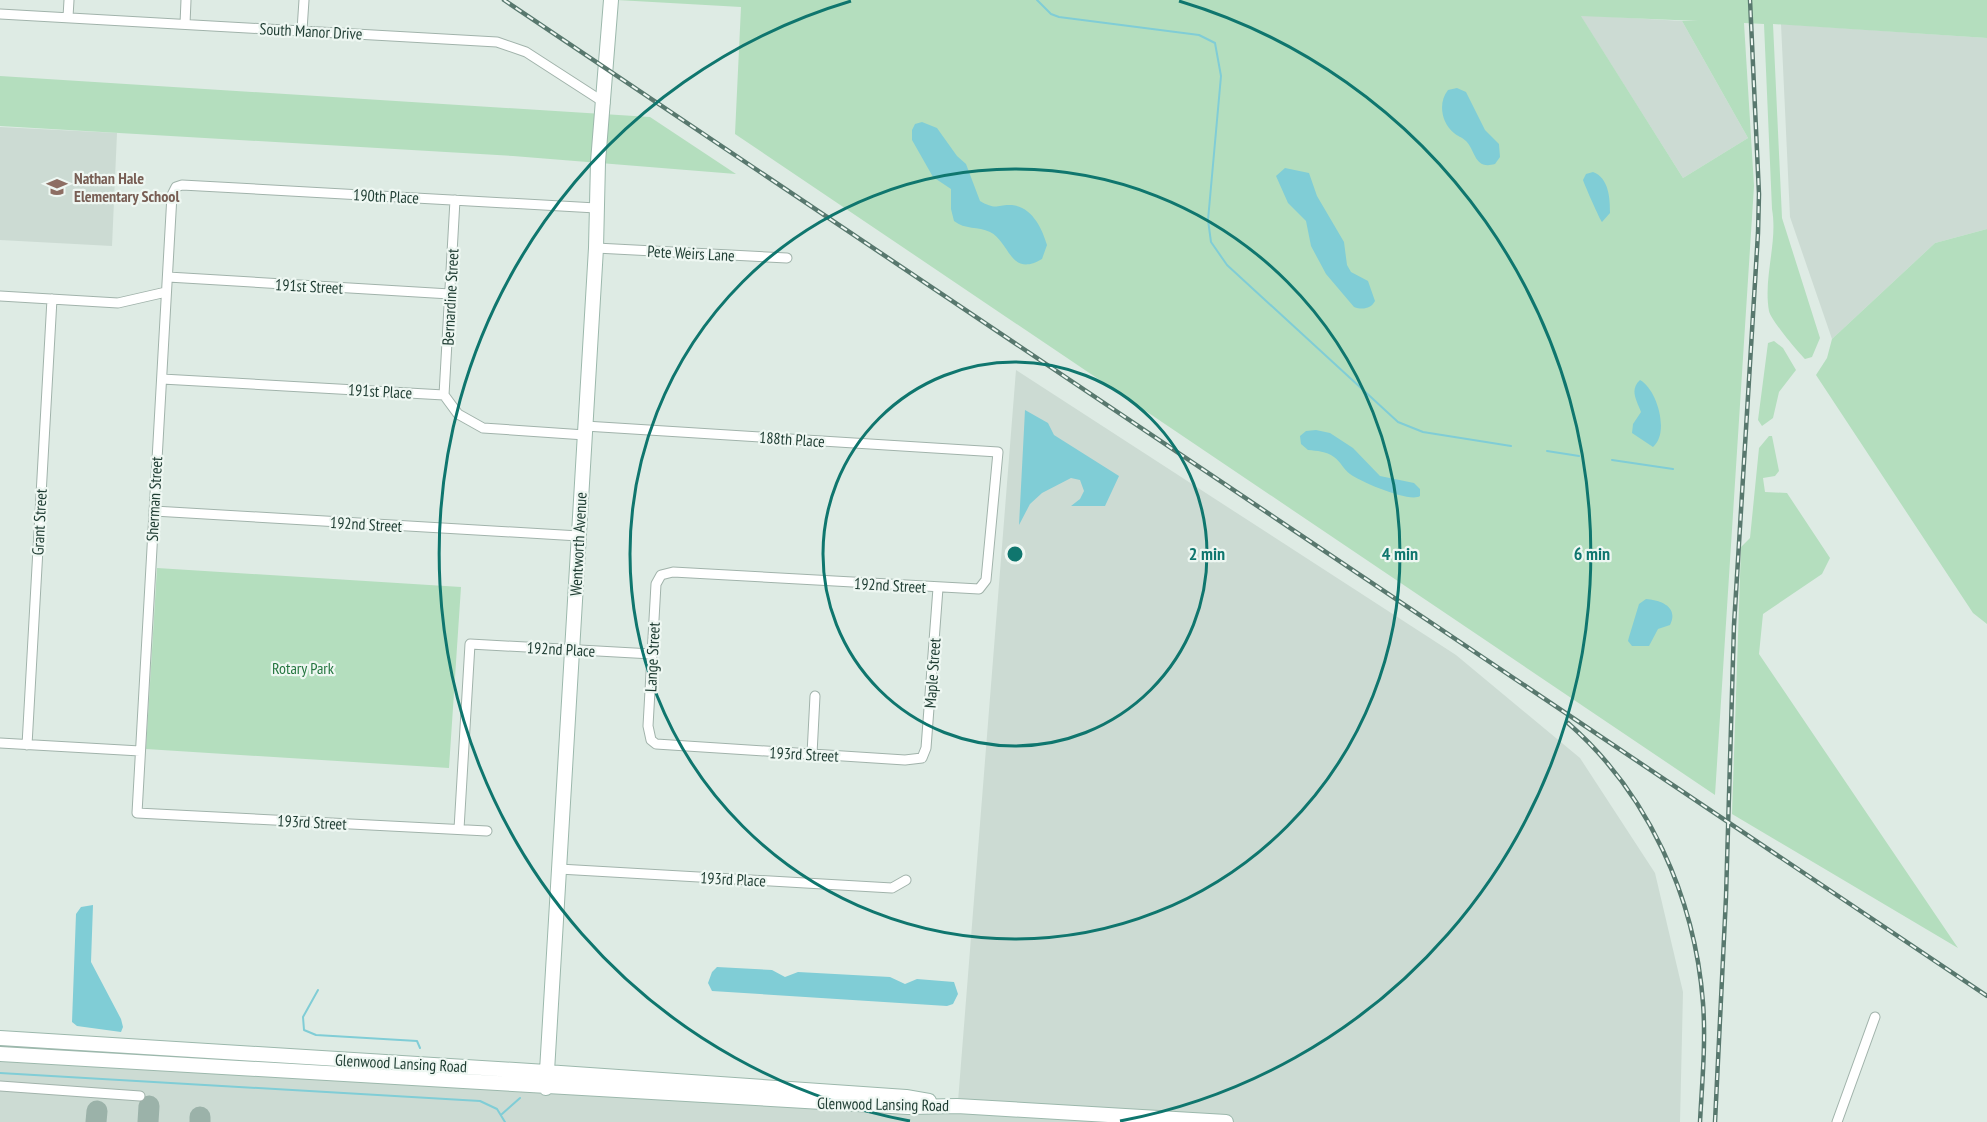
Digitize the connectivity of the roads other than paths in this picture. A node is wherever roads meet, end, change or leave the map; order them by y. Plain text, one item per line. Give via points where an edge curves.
1 (69, 0) edge
2 (186, 0) edge
3 (304, 0) edge
4 (611, 0) edge
5 (0, 14) edge
6 (68, 17) junction
7 (185, 24) junction
8 (302, 30) junction
9 (605, 103) junction
10 (176, 187) joint
11 (455, 200) junction
12 (596, 207) junction
13 (596, 248) junction
14 (787, 258) dead end
15 (168, 277) junction
16 (166, 292) junction
17 (450, 294) junction
18 (0, 296) edge
19 (52, 299) junction
20 (162, 379) junction
21 (444, 395) junction
22 (585, 430) junction
23 (998, 452) joint
24 (154, 511) junction
25 (579, 536) junction
26 (661, 575) joint
27 (938, 588) junction
28 (572, 650) junction
29 (652, 654) junction
30 (816, 696) dead end
31 (651, 740) joint
32 (0, 743) edge
33 (27, 745) junction
34 (140, 751) junction
35 (812, 754) junction
36 (922, 758) joint
37 (137, 813) joint
38 (459, 829) junction
39 (488, 831) dead end
40 (559, 869) junction
41 (906, 880) dead end
42 (1875, 1017) dead end
43 (0, 1038) edge
44 (0, 1054) edge
45 (546, 1071) junction
46 (0, 1086) edge
47 (546, 1088) junction
48 (140, 1096) dead end
49 (957, 1106) junction
50 (1226, 1122) edge
51 (1838, 1122) edge

1 - 6 street
2 - 7 street
3 - 8 street
4 - 9 main road, Wentworth Avenue
5 - 6 street, South Manor Drive
6 - 7 street, South Manor Drive
7 - 8 street, South Manor Drive
8 - 9 street, South Manor Drive via 497,42 526,52
9 - 12 main road, Wentworth Avenue
10 - 11 street, 190th Place
10 - 15 street, Sherman Street via 172,195
11 - 12 street, 190th Place
11 - 17 street, Bernardine Street
12 - 13 main road, Wentworth Avenue
13 - 14 street, Pete Weirs Lane
13 - 22 main road, Wentworth Avenue
15 - 16 street, Sherman Street
15 - 17 street, 191st Street
16 - 19 street via 118,303
16 - 20 street, Sherman Street
17 - 21 street, Bernardine Street
18 - 19 street
19 - 33 street, Grant Street
20 - 21 street, 191st Place
20 - 24 street, Sherman Street
21 - 22 street via 458,414 483,428
22 - 23 street, 188th Place
22 - 25 main road, Wentworth Avenue
23 - 27 street, 192nd Street via 985,584 974,590
24 - 25 street, 192nd Street
24 - 34 street, Sherman Street
25 - 28 main road, Wentworth Avenue
26 - 27 street, 192nd Street via 673,572
26 - 29 street, Lange Street via 656,584
27 - 36 street, Maple Street via 926,748
28 - 29 street, 192nd Place
28 - 38 street, 192nd Place via 470,644
28 - 40 main road, Wentworth Avenue
29 - 31 street, Lange Street via 648,726
30 - 35 street
31 - 35 street, 193rd Street via 664,745
32 - 33 street
33 - 34 street
34 - 37 street, Sherman Street
35 - 36 street, 193rd Street
37 - 38 street, 193rd Street
38 - 39 street, 193rd Street
40 - 41 street, 193rd Place via 892,888
40 - 45 main road, Wentworth Avenue
42 - 51 street
43 - 45 main road, Glenwood Lansing Road
44 - 47 main road, Glenwood Lansing Road
45 - 47 main road, Wentworth Avenue
45 - 49 main road, Glenwood Lansing Road via 906,1097
46 - 48 street
47 - 49 main road, Glenwood Lansing Road via 908,1107
49 - 50 main road

